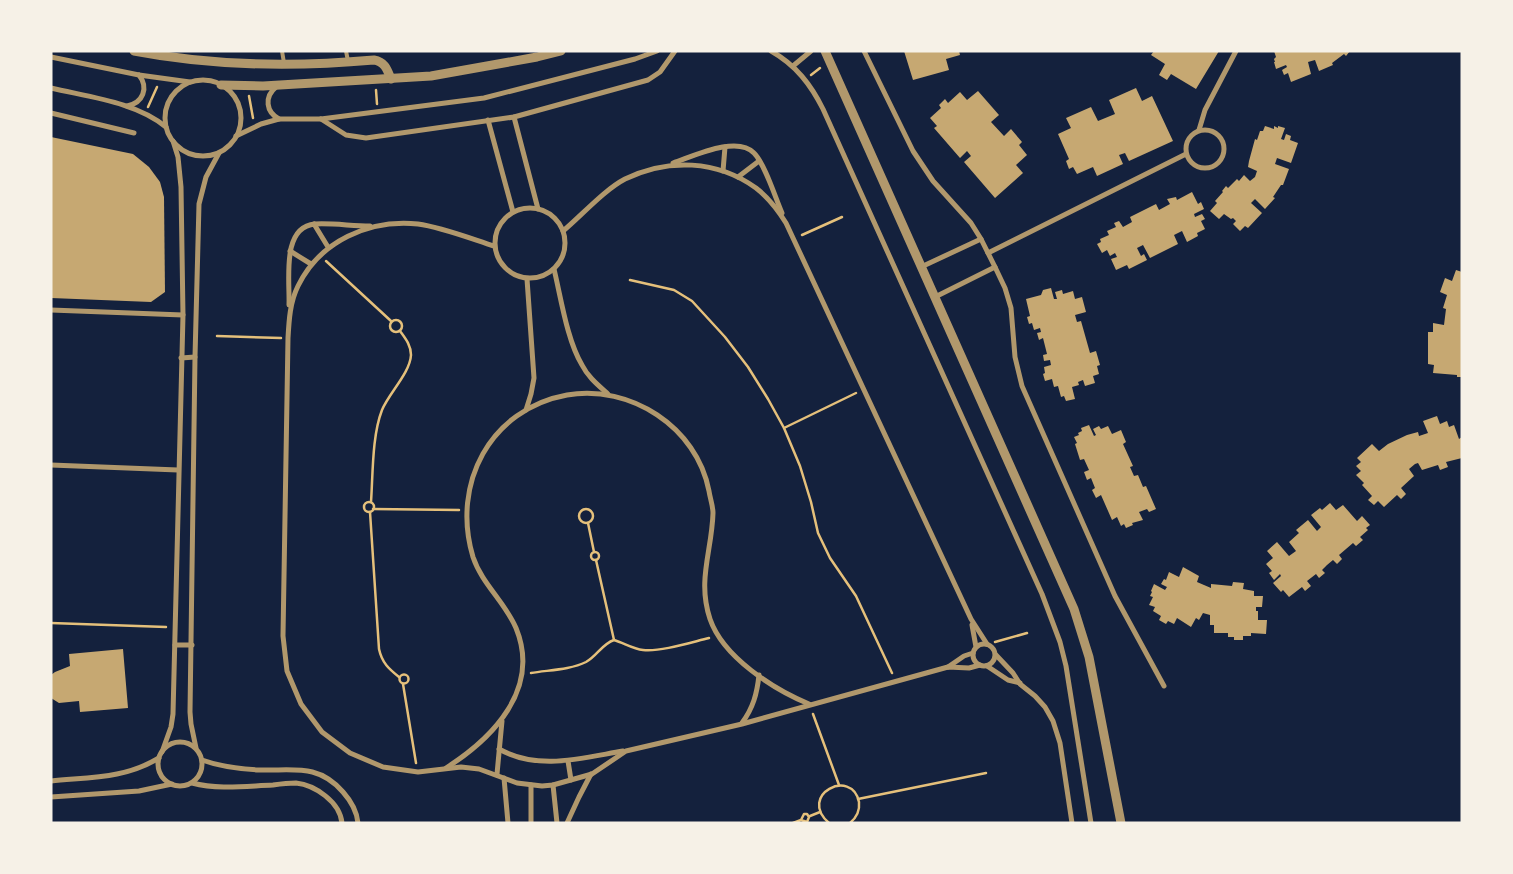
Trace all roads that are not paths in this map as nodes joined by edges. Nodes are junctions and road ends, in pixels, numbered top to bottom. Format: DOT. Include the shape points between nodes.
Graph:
graph roads {
  1 [pos="134,51"];
  2 [pos="282,51"];
  3 [pos="346,51"];
  4 [pos="561,51"];
  5 [pos="657,51"];
  6 [pos="675,51"];
  7 [pos="772,51"];
  8 [pos="810,51"];
  9 [pos="825,51"];
  10 [pos="864,51"];
  11 [pos="1236,51"];
  12 [pos="51,57"];
  13 [pos="348,61"];
  14 [pos="284,63"];
  15 [pos="793,66"];
  16 [pos="138,75"];
  17 [pos="390,79"];
  18 [pos="191,82"];
  19 [pos="221,85"];
  20 [pos="279,85"];
  21 [pos="51,88"];
  22 [pos="126,106"];
  23 [pos="51,113"];
  24 [pos="514,117"];
  25 [pos="279,119"];
  26 [pos="320,119"];
  27 [pos="488,120"];
  28 [pos="166,127"];
  29 [pos="1199,130"];
  30 [pos="134,133"];
  31 [pos="236,136"];
  32 [pos="174,141"];
  33 [pos="725,147"];
  34 [pos="219,152"];
  35 [pos="1186,154"];
  36 [pos="760,161"];
  37 [pos="661,166"];
  38 [pos="723,170"];
  39 [pos="738,177"];
  40 [pos="538,209"];
  41 [pos="512,212"];
  42 [pos="786,223"];
  43 [pos="314,224"];
  44 [pos="376,226"];
  45 [pos="563,231"];
  46 [pos="981,239"];
  47 [pos="494,246"];
  48 [pos="328,247"];
  49 [pos="290,251"];
  50 [pos="988,253"];
  51 [pos="311,264"];
  52 [pos="921,267"];
  53 [pos="995,267"];
  54 [pos="554,269"];
  55 [pos="527,279"];
  56 [pos="935,297"];
  57 [pos="51,310"];
  58 [pos="289,313"];
  59 [pos="183,315"];
  60 [pos="195,356"];
  61 [pos="181,358"];
  62 [pos="608,394"];
  63 [pos="526,410"];
  64 [pos="51,465"];
  65 [pos="178,470"];
  66 [pos="971,619"];
  67 [pos="987,644"];
  68 [pos="192,645"];
  69 [pos="175,646"];
  70 [pos="976,647"];
  71 [pos="973,653"];
  72 [pos="996,655"];
  73 [pos="980,665"];
  74 [pos="987,666"];
  75 [pos="948,667"];
  76 [pos="759,675"];
  77 [pos="1020,684"];
  78 [pos="1164,686"];
  79 [pos="810,705"];
  80 [pos="502,721"];
  81 [pos="742,724"];
  82 [pos="196,748"];
  83 [pos="499,749"];
  84 [pos="626,751"];
  85 [pos="162,752"];
  86 [pos="159,758"];
  87 [pos="202,760"];
  88 [pos="568,761"];
  89 [pos="443,769"];
  90 [pos="497,774"];
  91 [pos="592,774"];
  92 [pos="504,778"];
  93 [pos="571,780"];
  94 [pos="51,781"];
  95 [pos="192,783"];
  96 [pos="172,784"];
  97 [pos="530,785"];
  98 [pos="553,786"];
  99 [pos="51,797"];
  100 [pos="342,823"];
  101 [pos="358,823"];
  102 [pos="508,823"];
  103 [pos="531,823"];
  104 [pos="557,823"];
  105 [pos="567,823"];
  106 [pos="1072,823"];
  107 [pos="1092,823"];
  108 [pos="1122,823"];
  1 -- 14 [label="street" via="215,62"];
  2 -- 14 [label="lane"];
  3 -- 13 [label="lane"];
  4 -- 17 [label="street" via="431,76"];
  5 -- 26 [label="street" via="484,98"];
  6 -- 24 [label="street" via="660,72 648,80"];
  7 -- 15 [label="street"];
  8 -- 15 [label="street"];
  9 -- 52 [label="street"];
  10 -- 46 [label="street" via="922,167 966,216"];
  11 -- 29 [label="street" via="1205,110"];
  12 -- 16 [label="street"];
  13 -- 14 [label="street"];
  13 -- 17 [label="street" via="380,61 387,68"];
  15 -- 107 [label="street" via="823,109 1052,618 1068,674"];
  16 -- 18 [label="street"];
  16 -- 22 [label="street" via="144,85 142,97 133,105"];
  17 -- 20 [label="street"];
  18 -- 19 [label="street" via="206,80"];
  18 -- 28 [label="street" via="178,90 168,103"];
  19 -- 20 [label="street"];
  19 -- 31 [label="street" via="238,103 241,120"];
  20 -- 25 [label="street" via="270,92 267,102 271,113"];
  21 -- 22 [label="street"];
  22 -- 28 [label="street" via="152,116"];
  23 -- 30 [label="street"];
  24 -- 27 [label="street"];
  24 -- 40 [label="street"];
  25 -- 26 [label="street"];
  25 -- 31 [label="street" via="254,126"];
  26 -- 27 [label="street" via="340,132 359,138"];
  27 -- 41 [label="street"];
  28 -- 32 [label="street"];
  29 -- 35 [label="street" via="1187,142"];
  29 -- 35 [label="street" via="1218,134 1224,146 1222,158 1213,167 1200,168"];
  31 -- 34 [label="street"];
  32 -- 34 [label="street" via="194,155"];
  32 -- 59 [label="street" via="182,187"];
  33 -- 36 [label="street" via="745,147"];
  33 -- 37 [label="street"];
  33 -- 38 [label="street"];
  34 -- 60 [label="street" via="206,177 199,204"];
  35 -- 50 [label="street"];
  36 -- 39 [label="street"];
  36 -- 42 [label="street"];
  37 -- 38 [label="street" via="689,164"];
  37 -- 45 [label="street" via="624,180"];
  38 -- 39 [label="street"];
  39 -- 42 [label="street" via="774,205"];
  40 -- 41 [label="street"];
  40 -- 45 [label="street" via="553,217"];
  41 -- 47 [label="street" via="502,221"];
  42 -- 66 [label="street"];
  43 -- 44 [label="street"];
  43 -- 48 [label="street"];
  43 -- 49 [label="street" via="297,233"];
  44 -- 47 [label="street" via="420,224"];
  44 -- 48 [label="street" via="351,234"];
  45 -- 54 [label="street" via="564,252"];
  46 -- 50 [label="street"];
  46 -- 52 [label="street"];
  47 -- 55 [label="street" via="505,268"];
  48 -- 51 [label="street"];
  49 -- 51 [label="street"];
  49 -- 58 [label="street"];
  50 -- 53 [label="street"];
  51 -- 58 [label="street" via="297,287"];
  52 -- 56 [label="street"];
  53 -- 56 [label="street"];
  53 -- 78 [label="street" via="1010,303 1014,357 1022,386 1115,596"];
  54 -- 55 [label="street" via="546,275"];
  54 -- 62 [label="street" via="574,350 588,374"];
  55 -- 63 [label="street" via="534,378"];
  56 -- 108 [label="street" via="1074,609 1089,657"];
  57 -- 59 [label="street"];
  58 -- 89 [label="street" via="283,636 288,671 301,704 322,732 350,753 383,767 418,772"];
  59 -- 61 [label="street"];
  60 -- 61 [label="street"];
  60 -- 68 [label="street"];
  61 -- 65 [label="street"];
  62 -- 63 [label="street" via="580,393 552,398"];
  62 -- 76 [label="street" via="640,404 669,422 692,448 707,478 713,511 704,570 704,595 710,620 718,636 739,660"];
  63 -- 80 [label="street" via="502,428 483,452 471,480 466,510 474,560 485,582 505,608 516,629 522,651 522,674"];
  64 -- 65 [label="street"];
  65 -- 69 [label="street"];
  66 -- 67 [label="street"];
  66 -- 70 [label="street"];
  67 -- 70 [label="street"];
  67 -- 72 [label="street" via="994,648"];
  68 -- 69 [label="street"];
  68 -- 82 [label="street" via="190,712"];
  69 -- 85 [label="street" via="173,714"];
  70 -- 71 [label="street"];
  71 -- 73 [label="street" via="974,660"];
  71 -- 75 [label="street"];
  72 -- 74 [label="street"];
  72 -- 77 [label="street"];
  73 -- 74 [label="street"];
  73 -- 75 [label="street"];
  74 -- 77 [label="street"];
  75 -- 79 [label="street"];
  76 -- 79 [label="street"];
  76 -- 81 [label="street" via="757,693"];
  77 -- 106 [label="street" via="1045,707 1053,721 1060,743"];
  79 -- 81 [label="street"];
  80 -- 83 [label="street"];
  80 -- 89 [label="street" via="465,756"];
  81 -- 84 [label="street"];
  82 -- 85 [label="street" via="187,742 175,742"];
  82 -- 87 [label="street"];
  83 -- 88 [label="street" via="526,760"];
  83 -- 90 [label="street"];
  84 -- 88 [label="street"];
  84 -- 91 [label="street"];
  85 -- 86 [label="street"];
  86 -- 94 [label="street" via="118,775"];
  86 -- 96 [label="street" via="159,771"];
  87 -- 95 [label="street" via="199,777"];
  87 -- 101 [label="street" via="227,768 298,769 318,773 335,783 349,798"];
  88 -- 93 [label="street"];
  89 -- 90 [label="street" via="461,767"];
  90 -- 92 [label="street"];
  91 -- 93 [label="street"];
  91 -- 105 [label="street"];
  92 -- 97 [label="street"];
  92 -- 102 [label="street"];
  93 -- 98 [label="street"];
  95 -- 96 [label="street"];
  95 -- 100 [label="street" via="216,788 296,783 316,789 332,801"];
  96 -- 99 [label="street" via="139,791"];
  97 -- 98 [label="street"];
  97 -- 103 [label="street"];
  98 -- 104 [label="street"];
}
